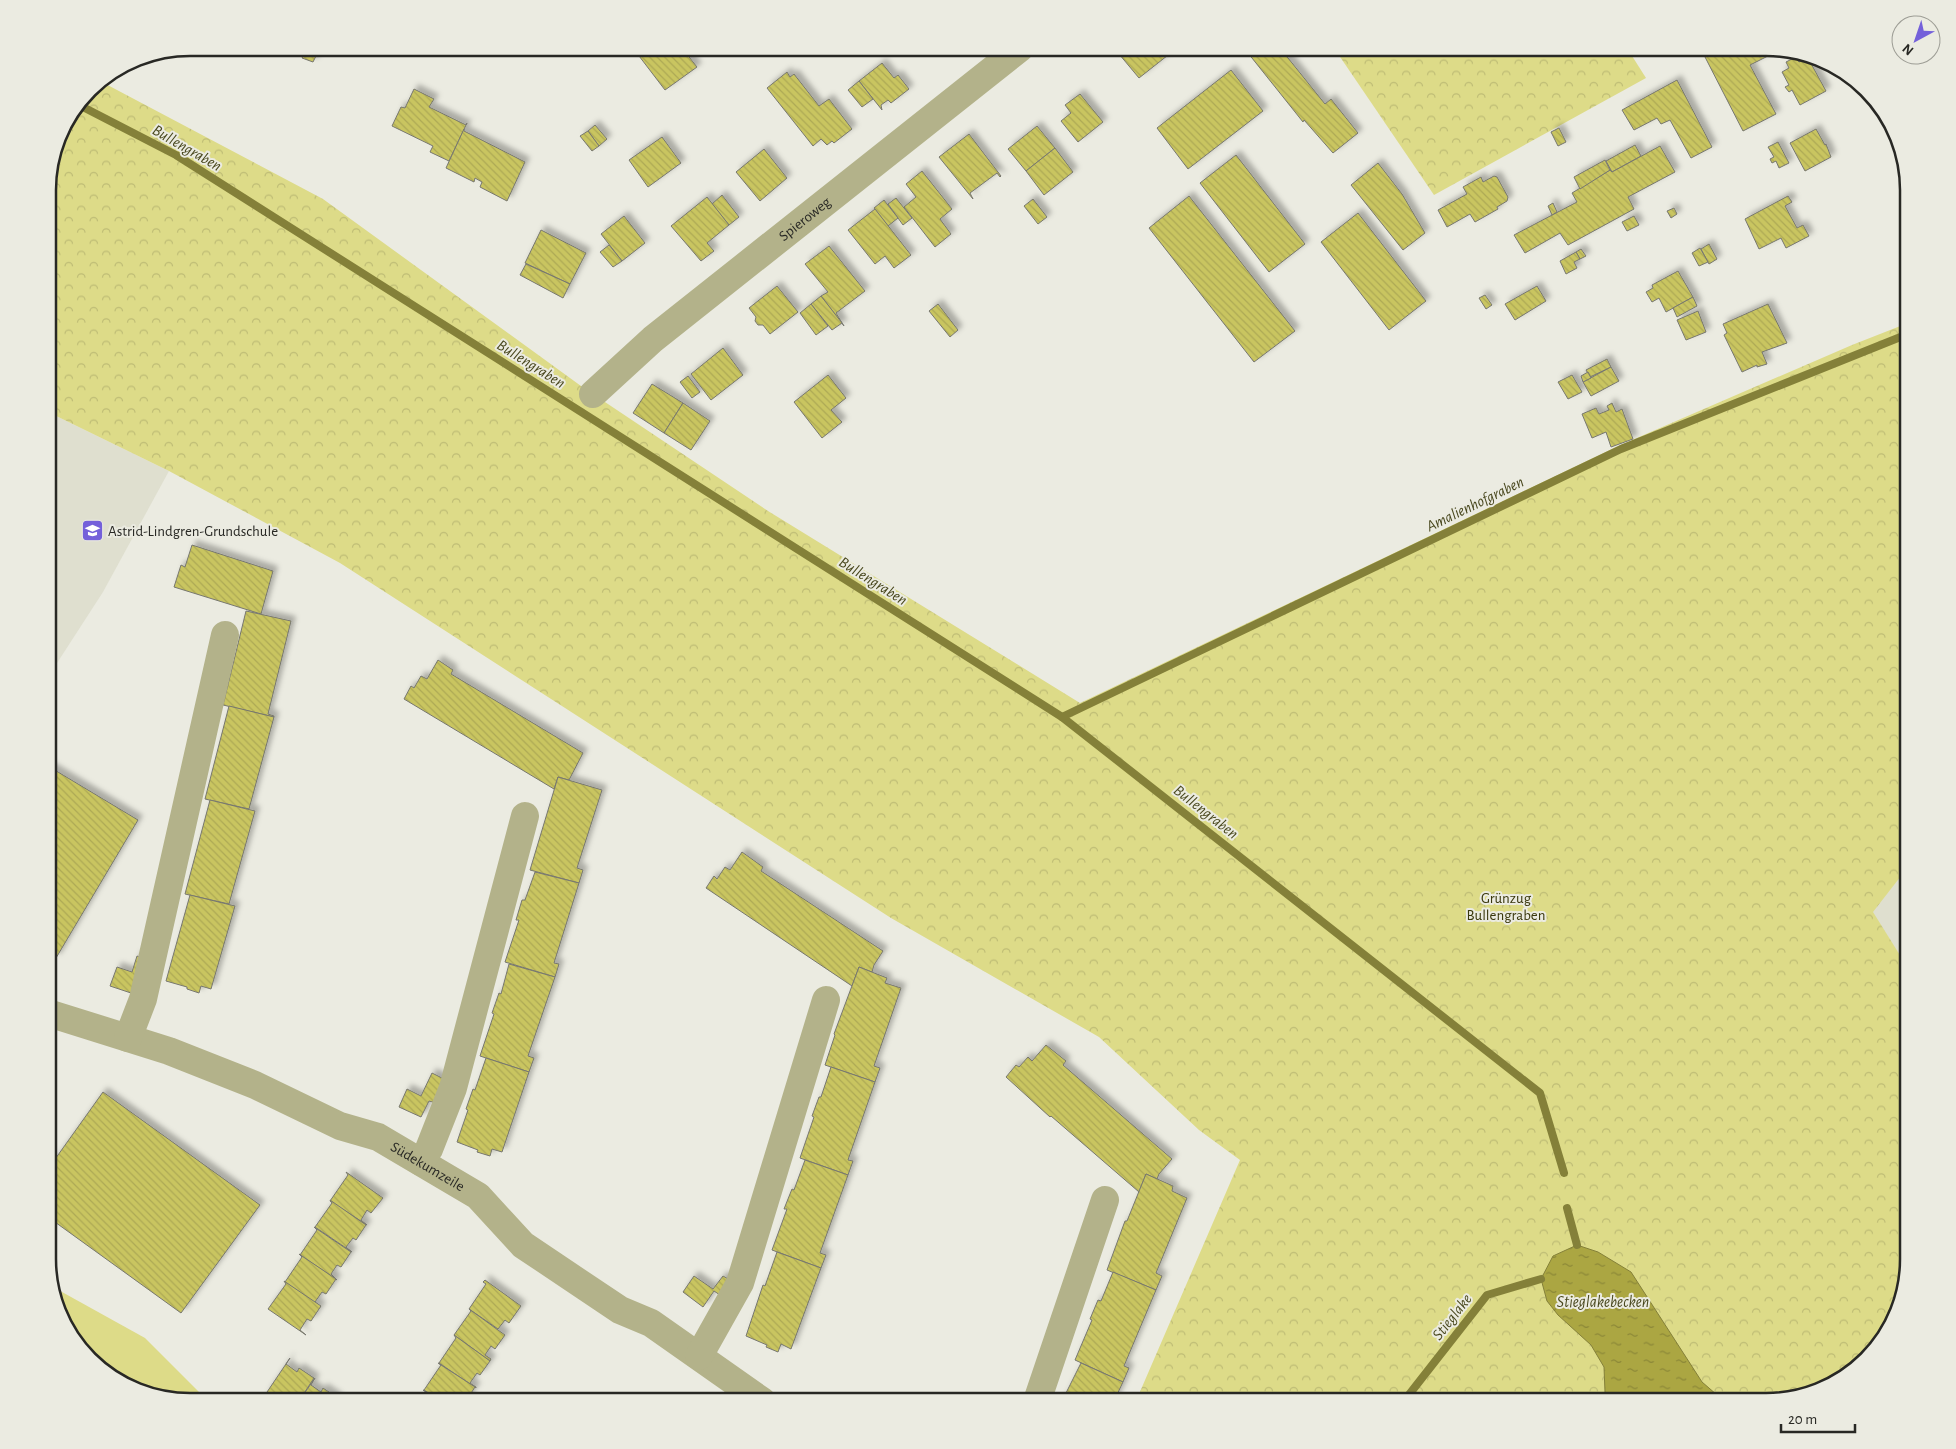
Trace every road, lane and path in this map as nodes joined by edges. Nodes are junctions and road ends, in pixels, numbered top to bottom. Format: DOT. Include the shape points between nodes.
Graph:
graph roads {
  1 [pos="1010,56"];
  2 [pos="593,394"];
  3 [pos="225,635"];
  4 [pos="525,816"];
  5 [pos="826,1000"];
  6 [pos="57,1018"];
  7 [pos="128,1038"];
  8 [pos="421,1162"];
  9 [pos="1105,1200"];
  10 [pos="699,1356"];
  11 [pos="750,1393"];
  12 [pos="1040,1393"];
  1 -- 2 [label="street, Spieroweg" via="653,339"];
  3 -- 7 [label="street" via="143,999"];
  4 -- 8 [label="street" via="453,1088"];
  5 -- 10 [label="street" via="740,1283"];
  6 -- 7 [label="street, Südekumzeile"];
  7 -- 8 [label="street, Südekumzeile" via="213,1068 340,1126 378,1137"];
  8 -- 10 [label="street, Südekumzeile" via="478,1196 523,1245 620,1310 651,1323"];
  9 -- 12 [label="street"];
  10 -- 11 [label="street, Südekumzeile"];
}
